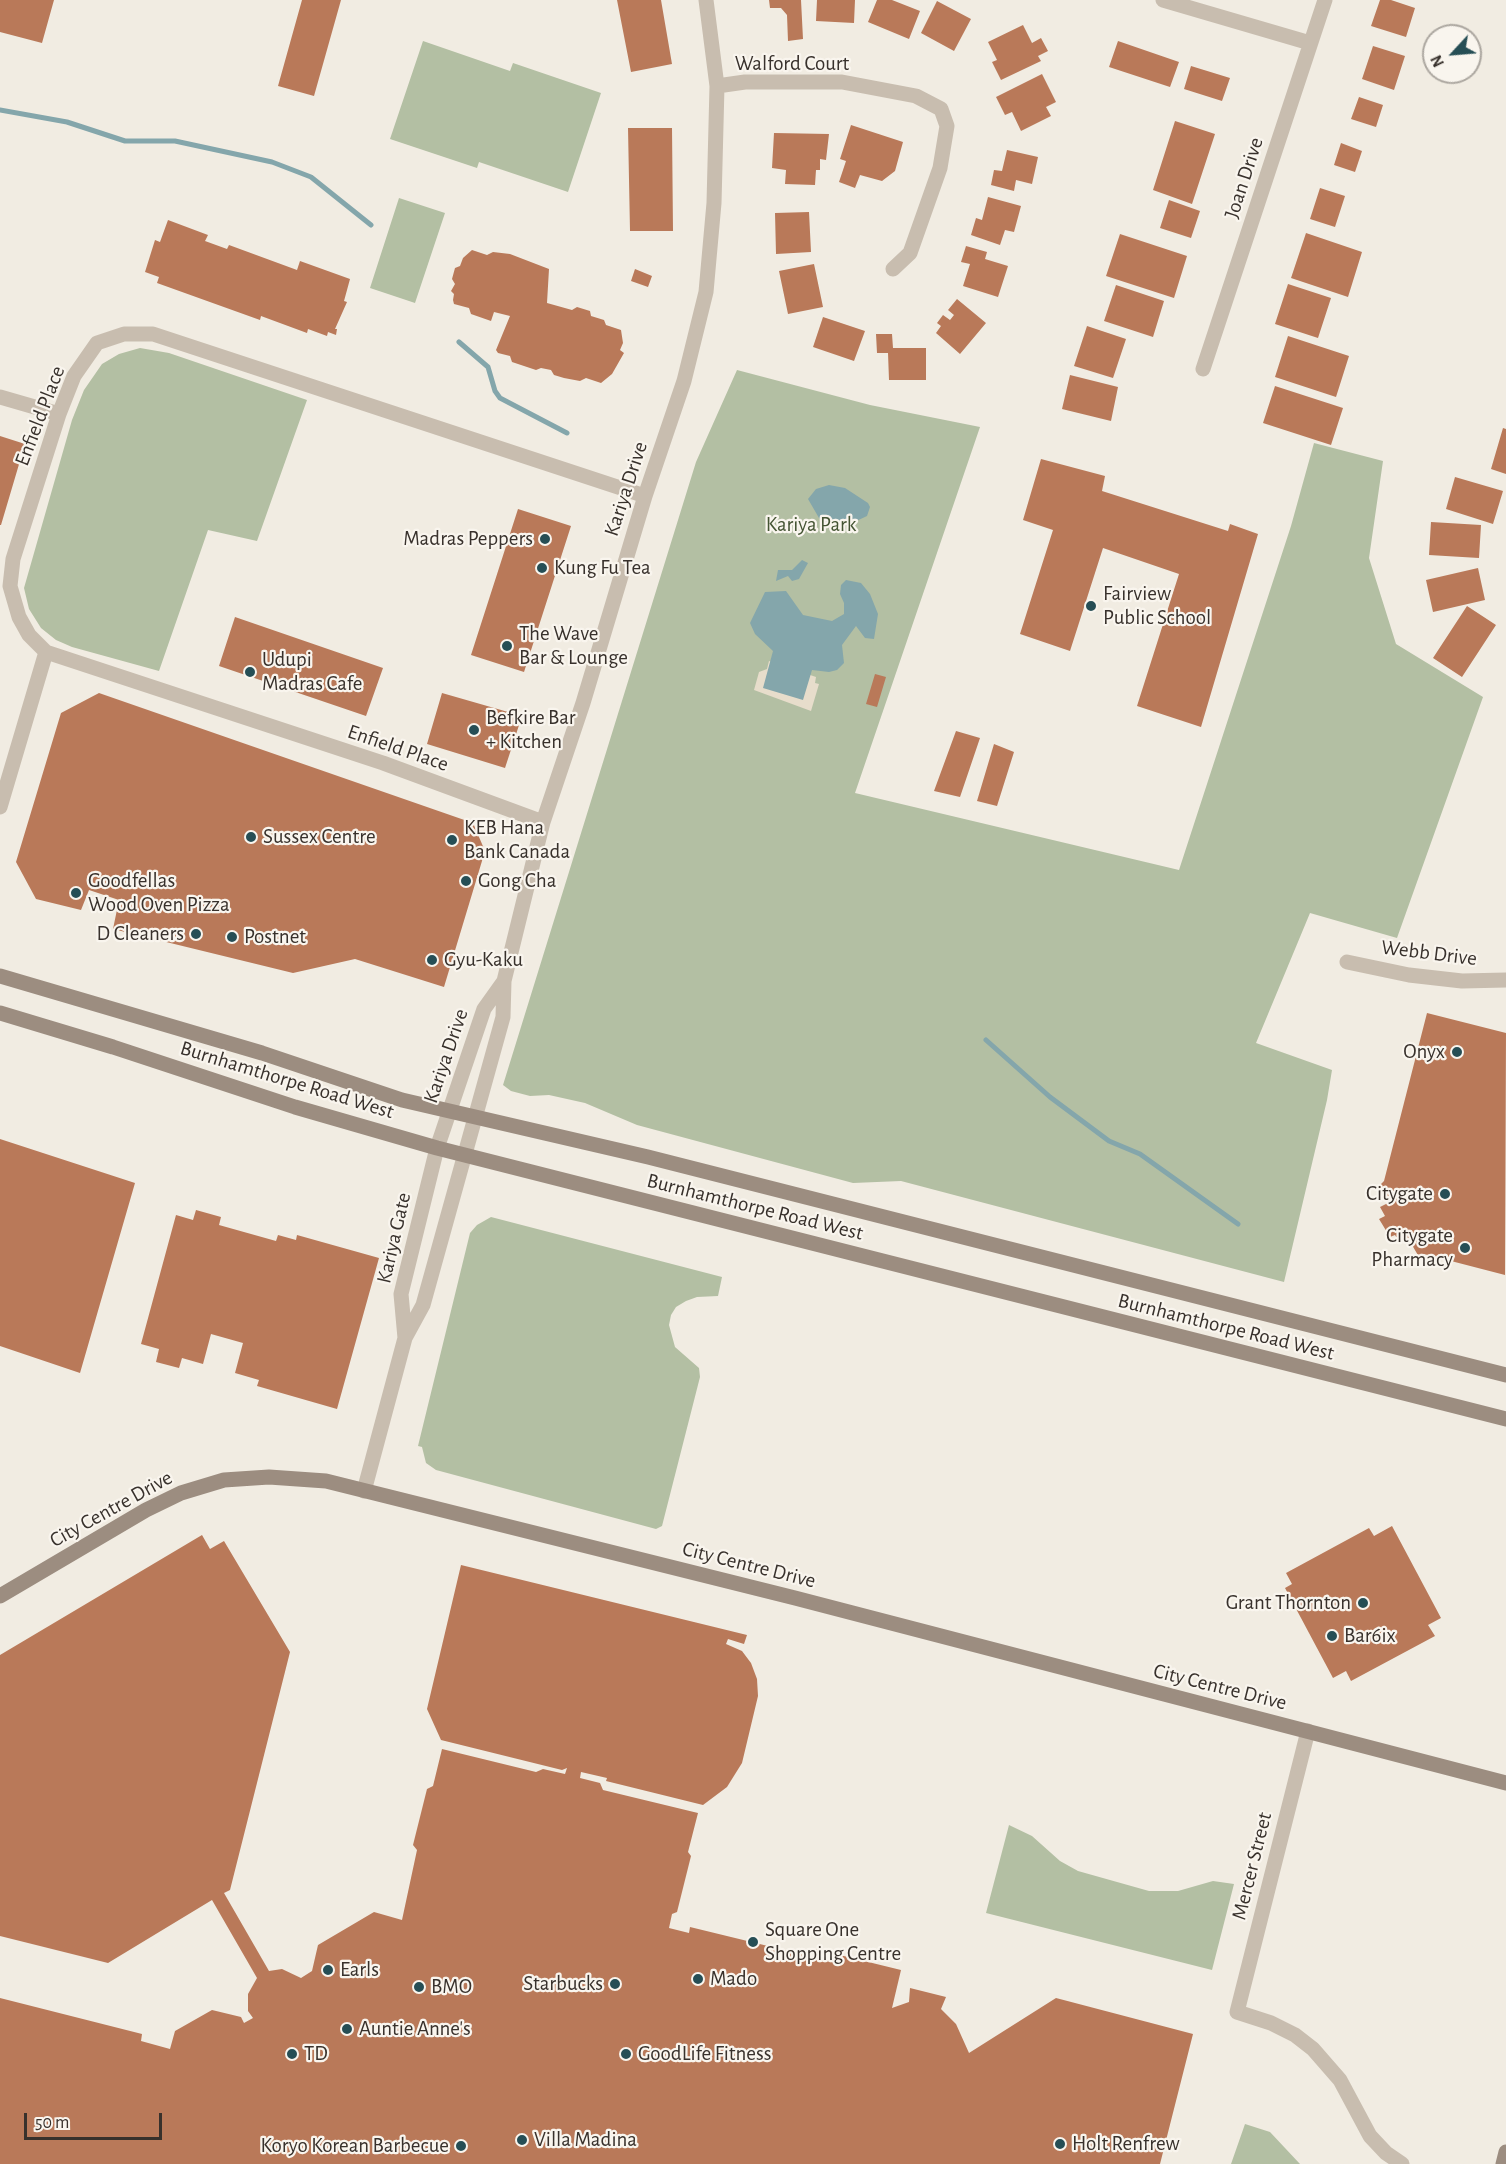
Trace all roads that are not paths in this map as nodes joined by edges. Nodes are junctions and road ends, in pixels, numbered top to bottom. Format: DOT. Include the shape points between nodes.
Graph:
graph roads {
  1 [pos="706,0"];
  2 [pos="1163,0"];
  3 [pos="1325,0"];
  4 [pos="1310,43"];
  5 [pos="717,86"];
  6 [pos="893,269"];
  7 [pos="1203,369"];
  8 [pos="0,397"];
  9 [pos="58,414"];
  10 [pos="645,495"];
  11 [pos="46,652"];
  12 [pos="0,807"];
  13 [pos="543,822"];
  14 [pos="1347,962"];
  15 [pos="0,976"];
  16 [pos="1506,980"];
  17 [pos="504,981"];
  18 [pos="0,1013"];
  19 [pos="449,1110"];
  20 [pos="475,1116"];
  21 [pos="437,1149"];
  22 [pos="465,1155"];
  23 [pos="405,1338"];
  24 [pos="1506,1375"];
  25 [pos="1506,1419"];
  26 [pos="364,1491"];
  27 [pos="0,1596"];
  28 [pos="1308,1731"];
  29 [pos="1506,1783"];
  30 [pos="1506,2152"];
  31 [pos="1402,2164"];
  32 [pos="1503,2164"];
  1 -- 5 [label="street, Kariya Drive"];
  2 -- 4 [label="street"];
  3 -- 4 [label="street, Joan Drive"];
  4 -- 7 [label="street, Joan Drive"];
  5 -- 6 [label="street, Walford Court" via="745,82 842,82 916,96 941,109 947,126 940,168 910,253"];
  5 -- 10 [label="street, Kariya Drive" via="714,203 706,292 684,381"];
  8 -- 9 [label="street"];
  9 -- 10 [label="street, Enfield Place" via="74,376 98,343 124,334 153,334"];
  9 -- 11 [label="street, Enfield Place" via="13,559 10,586 18,617"];
  10 -- 13 [label="street, Kariya Drive"];
  11 -- 12 [label="street"];
  11 -- 13 [label="street, Enfield Place" via="383,763"];
  13 -- 17 [label="street, Kariya Drive"];
  14 -- 16 [label="street, Webb Drive" via="1462,981"];
  15 -- 19 [label="main road, Burnhamthorpe Road West" via="262,1053 402,1100"];
  17 -- 19 [label="street, Kariya Drive" via="484,1009"];
  17 -- 20 [label="street, Kariya Drive" via="503,1017"];
  18 -- 21 [label="main road, Burnhamthorpe Road West"];
  19 -- 20 [label="main road, Burnhamthorpe Road West"];
  19 -- 21 [label="street, Kariya Drive"];
  20 -- 22 [label="street, Kariya Drive"];
  20 -- 24 [label="main road, Burnhamthorpe Road West" via="648,1156"];
  21 -- 22 [label="main road, Burnhamthorpe Road West"];
  21 -- 23 [label="street, Kariya Gate" via="401,1294"];
  22 -- 23 [label="street, Kariya Gate" via="423,1305"];
  22 -- 25 [label="main road, Burnhamthorpe Road West"];
  23 -- 26 [label="street, Kariya Gate"];
  26 -- 27 [label="main road, City Centre Drive" via="326,1481 269,1477 201,1486 146,1510"];
  26 -- 28 [label="main road, City Centre Drive"];
  28 -- 29 [label="main road, City Centre Drive"];
  28 -- 31 [label="street, Mercer Street" via="1237,2012 1296,2035 1313,2049 1340,2080 1370,2136"];
  30 -- 32 [label="main road"];
}
